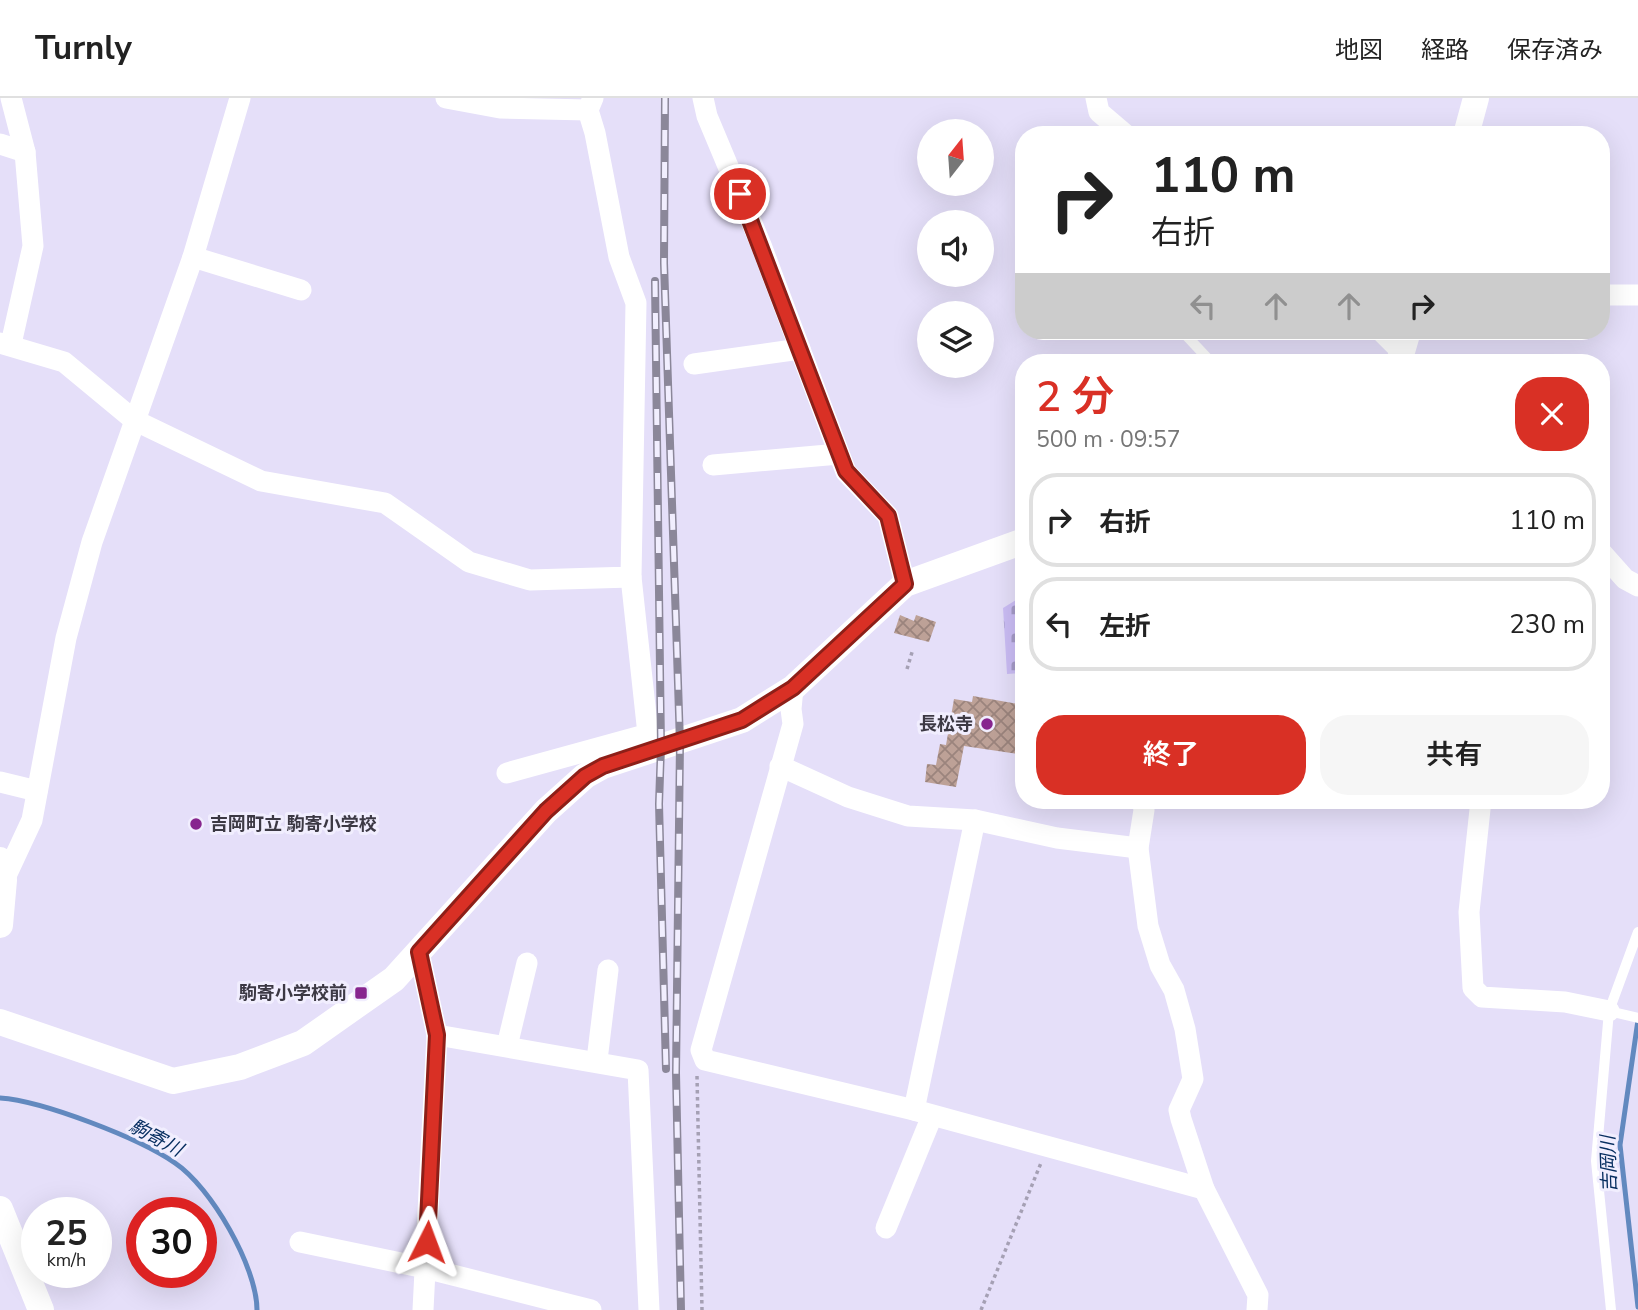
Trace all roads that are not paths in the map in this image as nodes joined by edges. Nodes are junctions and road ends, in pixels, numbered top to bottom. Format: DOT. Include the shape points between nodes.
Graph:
graph roads {
  1 [pos="11,98"];
  2 [pos="240,98"];
  3 [pos="446,98"];
  4 [pos="703,98"];
  5 [pos="1096,98"];
  6 [pos="1476,98"];
  7 [pos="590,104"];
  8 [pos="1116,126"];
  9 [pos="1468,126"];
  10 [pos="0,144"];
  11 [pos="24,152"];
  12 [pos="192,257"];
  13 [pos="301,290"];
  14 [pos="1610,295"];
  15 [pos="1638,295"];
  16 [pos="1190,340"];
  17 [pos="5,343"];
  18 [pos="800,349"];
  19 [pos="1203,354"];
  20 [pos="694,364"];
  21 [pos="134,421"];
  22 [pos="839,454"];
  23 [pos="713,465"];
  24 [pos="1015,544"];
  25 [pos="1610,562"];
  26 [pos="631,577"];
  27 [pos="905,584"];
  28 [pos="1638,586"];
  29 [pos="793,688"];
  30 [pos="583,764"];
  31 [pos="780,766"];
  32 [pos="506,773"];
  33 [pos="0,782"];
  34 [pos="37,791"];
  35 [pos="1144,809"];
  36 [pos="1480,809"];
  37 [pos="975,820"];
  38 [pos="1138,848"];
  39 [pos="2,870"];
  40 [pos="0,925"];
  41 [pos="1638,932"];
  42 [pos="419,952"];
  43 [pos="527,963"];
  44 [pos="608,970"];
  45 [pos="1614,1013"];
  46 [pos="1638,1018"];
  47 [pos="0,1022"];
  48 [pos="437,1035"];
  49 [pos="507,1046"];
  50 [pos="597,1060"];
  51 [pos="923,1113"];
  52 [pos="1204,1189"];
  53 [pos="0,1209"];
  54 [pos="886,1228"];
  55 [pos="300,1242"];
  56 [pos="425,1268"];
  57 [pos="41,1310"];
  58 [pos="423,1310"];
  59 [pos="591,1310"];
  60 [pos="649,1310"];
  61 [pos="1257,1310"];
  62 [pos="1611,1310"];
  1 -- 11 [label="street"];
  2 -- 12 [label="street"];
  3 -- 7 [label="street" via="500,108"];
  4 -- 18 [label="street"];
  5 -- 8 [label="street" via="1099,111"];
  6 -- 9 [label="street"];
  7 -- 26 [label="street" via="619,257 636,303"];
  10 -- 11 [label="street"];
  11 -- 17 [label="street" via="33,246"];
  12 -- 13 [label="street"];
  12 -- 21 [label="street"];
  14 -- 15 [label="street"];
  16 -- 19 [label="lane"];
  17 -- 21 [label="street" via="65,362"];
  18 -- 20 [label="street"];
  18 -- 22 [label="street"];
  21 -- 26 [label="street" via="261,481 385,503 469,562 530,580"];
  21 -- 34 [label="street" via="92,542 66,638"];
  22 -- 23 [label="street"];
  22 -- 27 [label="street" via="846,471 888,516"];
  24 -- 27 [label="street"];
  25 -- 28 [label="street"];
  26 -- 30 [label="street" via="648,734"];
  27 -- 29 [label="street"];
  29 -- 30 [label="street" via="742,720 603,766"];
  29 -- 31 [label="street" via="793,724"];
  30 -- 32 [label="street"];
  30 -- 42 [label="street"];
  31 -- 37 [label="street" via="848,797 908,816"];
  31 -- 51 [label="street" via="702,1053 705,1060"];
  33 -- 34 [label="street"];
  34 -- 39 [label="street" via="32,820"];
  35 -- 38 [label="street"];
  36 -- 45 [label="street" via="1469,912 1473,988 1482,997 1565,1002"];
  37 -- 38 [label="street" via="1057,838"];
  37 -- 51 [label="street"];
  38 -- 52 [label="street" via="1148,926 1185,1029 1193,1079 1179,1110"];
  39 -- 40 [label="street"];
  41 -- 45 [label="lane"];
  42 -- 47 [label="street" via="394,979 303,1043 240,1067 173,1081"];
  42 -- 48 [label="street"];
  43 -- 49 [label="street"];
  44 -- 50 [label="street"];
  45 -- 46 [label="lane"];
  45 -- 62 [label="lane" via="1596,1161"];
  48 -- 49 [label="street"];
  48 -- 56 [label="street"];
  49 -- 50 [label="street"];
  50 -- 60 [label="street" via="638,1070"];
  51 -- 52 [label="street"];
  51 -- 54 [label="street"];
  52 -- 61 [label="street" via="1258,1296"];
  53 -- 57 [label="street"];
  55 -- 56 [label="street"];
  56 -- 58 [label="street"];
  56 -- 59 [label="street"];
}
